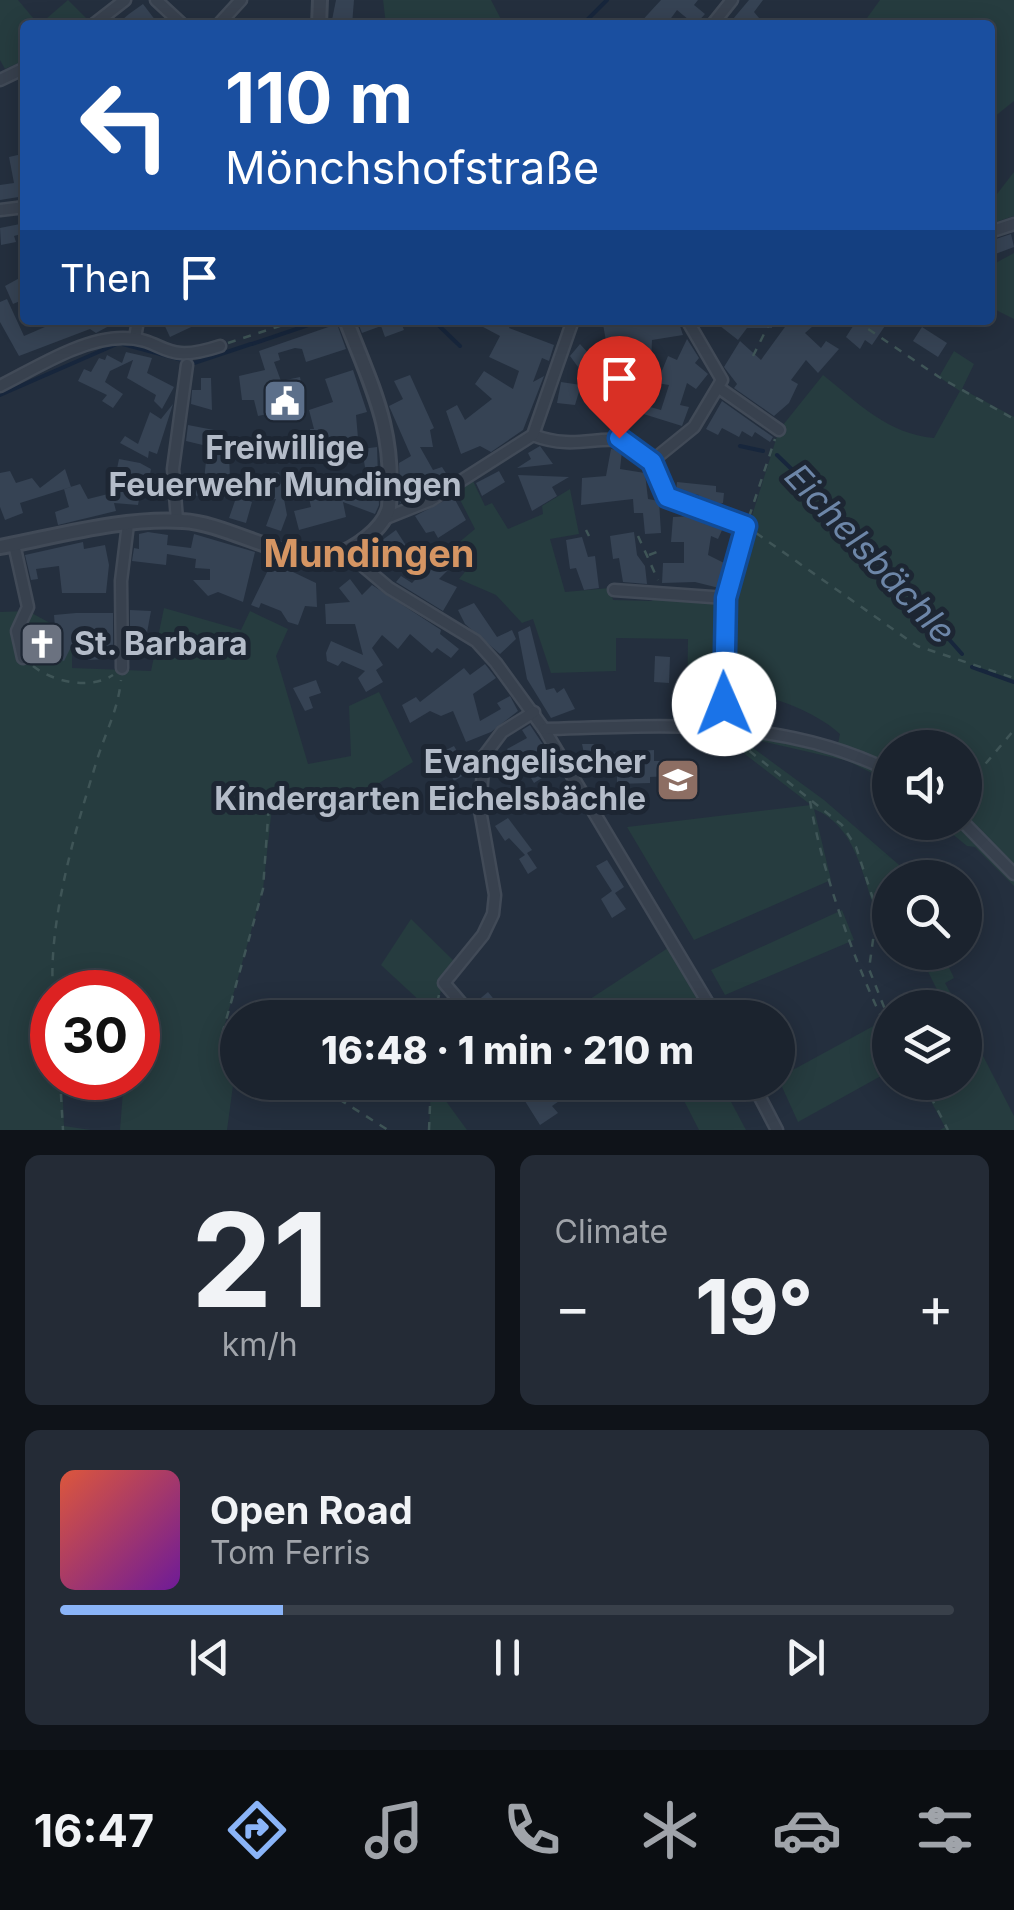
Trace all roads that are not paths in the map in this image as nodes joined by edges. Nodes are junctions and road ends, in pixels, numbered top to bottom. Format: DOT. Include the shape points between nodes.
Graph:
graph roads {
  1 [pos="125,0"];
  2 [pos="156,0"];
  3 [pos="241,0"];
  4 [pos="732,0"];
  5 [pos="99,20"];
  6 [pos="178,20"];
  7 [pos="223,20"];
  8 [pos="716,20"];
  9 [pos="137,325"];
  10 [pos="348,325"];
  11 [pos="571,325"];
  12 [pos="690,325"];
  13 [pos="135,338"];
  14 [pos="220,346"];
  15 [pos="187,366"];
  16 [pos="0,386"];
  17 [pos="719,388"];
  18 [pos="779,430"];
  19 [pos="534,435"];
  20 [pos="652,462"];
  21 [pos="386,518"];
  22 [pos="177,520"];
  23 [pos="128,524"];
  24 [pos="7,546"];
  25 [pos="344,550"];
  26 [pos="614,590"];
  27 [pos="726,598"];
  28 [pos="23,658"];
  29 [pos="122,668"];
  30 [pos="534,712"];
  31 [pos="724,725"];
  32 [pos="544,729"];
  33 [pos="872,763"];
  34 [pos="981,840"];
  35 [pos="1014,874"];
  36 [pos="459,1000"];
  37 [pos="706,1000"];
  38 [pos="761,1100"];
  39 [pos="777,1130"];
  1 -- 5 [label="street"];
  2 -- 6 [label="street"];
  3 -- 7 [label="street"];
  4 -- 8 [label="street"];
  9 -- 13 [label="street"];
  10 -- 21 [label="street" via="389,435"];
  11 -- 19 [label="street"];
  12 -- 17 [label="street" via="717,369"];
  13 -- 14 [label="street" via="188,357"];
  13 -- 16 [label="street" via="99,342"];
  15 -- 22 [label="street" via="173,468"];
  17 -- 18 [label="street"];
  17 -- 20 [label="street" via="694,426"];
  19 -- 20 [label="street" via="548,441 619,438"];
  19 -- 21 [label="street" via="431,500"];
  20 -- 27 [label="street" via="667,497 746,526"];
  21 -- 25 [label="street"];
  22 -- 23 [label="street"];
  22 -- 25 [label="street" via="320,556"];
  23 -- 24 [label="street"];
  23 -- 29 [label="street"];
  24 -- 28 [label="street" via="28,607 17,631"];
  25 -- 30 [label="street" via="389,588 476,640"];
  26 -- 27 [label="street"];
  27 -- 31 [label="street"];
  30 -- 32 [label="street"];
  30 -- 36 [label="street" via="492,741 484,756 480,810 493,914 444,983"];
  31 -- 32 [label="street"];
  31 -- 33 [label="street" via="830,745"];
  32 -- 37 [label="street"];
  34 -- 35 [label="street"];
  38 -- 39 [label="street"];
}
